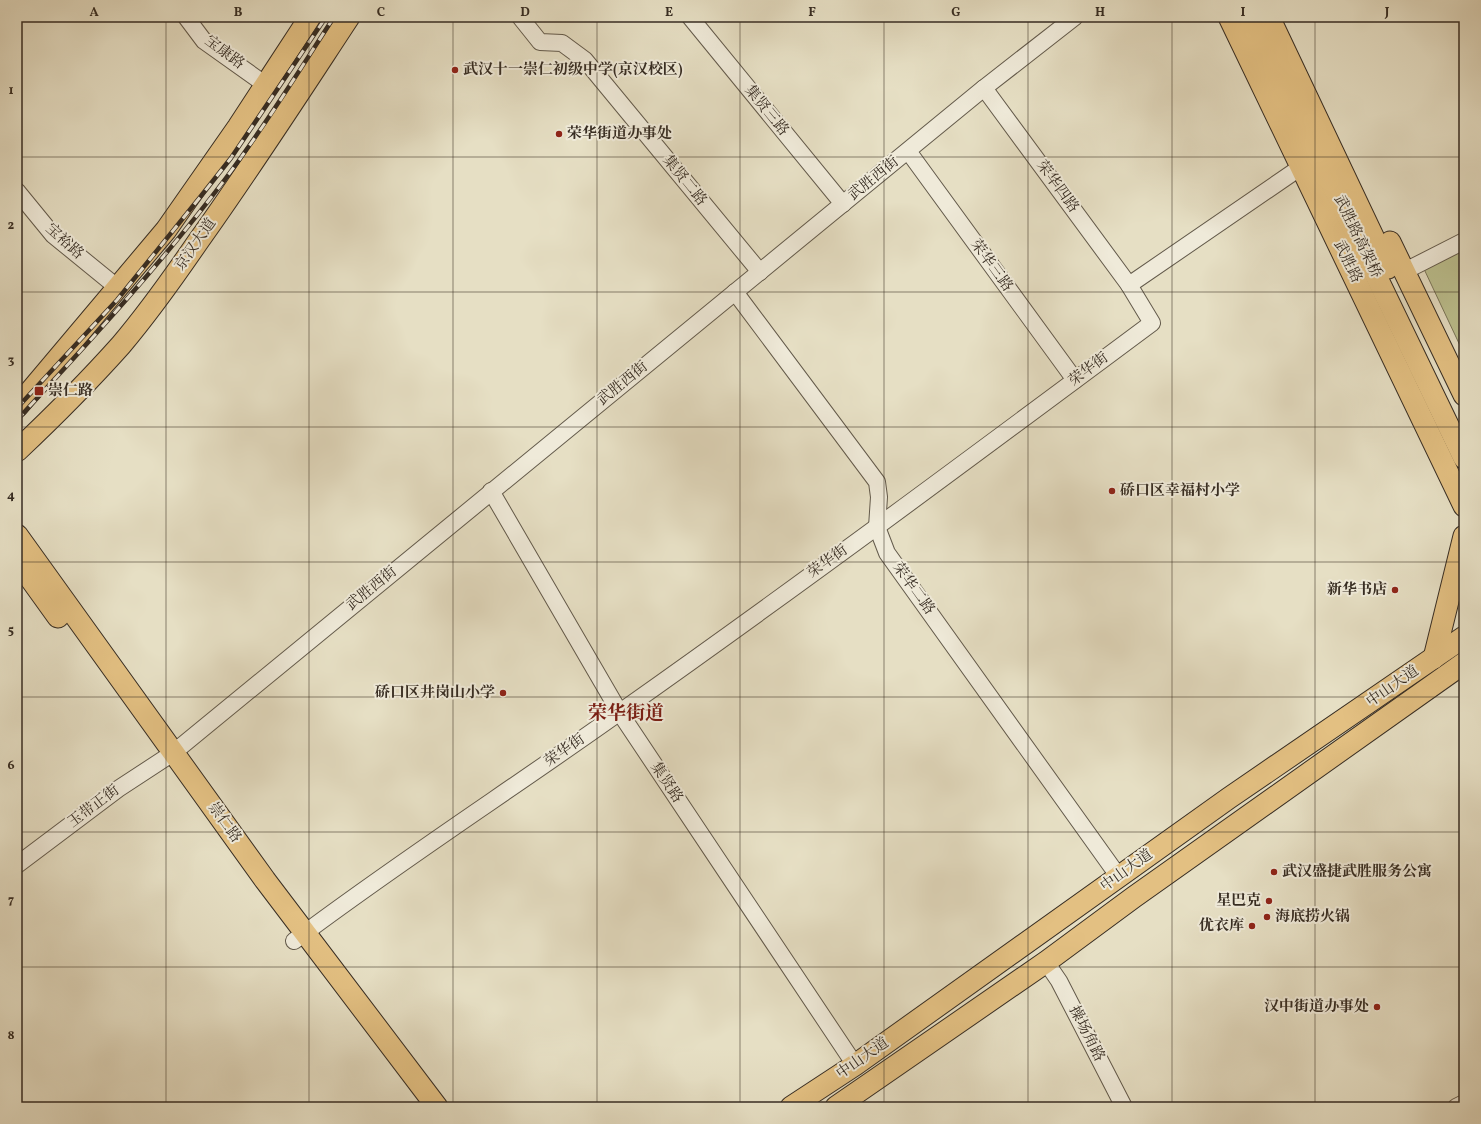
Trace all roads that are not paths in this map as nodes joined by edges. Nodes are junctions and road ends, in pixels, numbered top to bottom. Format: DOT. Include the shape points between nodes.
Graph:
graph roads {
  1 [pos="186,17"];
  2 [pos="310,17"];
  3 [pos="349,17"];
  4 [pos="520,17"];
  5 [pos="690,17"];
  6 [pos="1074,17"];
  7 [pos="1229,17"];
  8 [pos="1251,17"];
  9 [pos="1269,17"];
  10 [pos="1282,17"];
  11 [pos="266,85"];
  12 [pos="984,88"];
  13 [pos="908,151"];
  14 [pos="1301,167"];
  15 [pos="17,191"];
  16 [pos="843,204"];
  17 [pos="1464,241"];
  18 [pos="1405,271"];
  19 [pos="760,272"];
  20 [pos="1129,285"];
  21 [pos="118,288"];
  22 [pos="735,292"];
  23 [pos="1075,380"];
  24 [pos="1464,394"];
  25 [pos="17,407"];
  26 [pos="1464,425"];
  27 [pos="17,451"];
  28 [pos="1464,458"];
  29 [pos="492,492"];
  30 [pos="1464,506"];
  31 [pos="877,527"];
  32 [pos="17,535"];
  33 [pos="1464,536"];
  34 [pos="17,560"];
  35 [pos="1464,637"];
  36 [pos="1434,658"];
  37 [pos="1459,670"];
  38 [pos="620,713"];
  39 [pos="168,757"];
  40 [pos="17,865"];
  41 [pos="1119,877"];
  42 [pos="299,937"];
  43 [pos="1046,962"];
  44 [pos="855,1065"];
  45 [pos="1464,1103"];
  46 [pos="419,1107"];
  47 [pos="436,1107"];
  48 [pos="791,1107"];
  49 [pos="836,1107"];
  50 [pos="1124,1107"];
  51 [pos="1456,1107"];
  1 -- 11 [label="street, 宝康路" via="204,40"];
  2 -- 11 [label="main road"];
  3 -- 27 [label="main road, 京汉大道" via="234,191 160,295 122,344"];
  4 -- 19 [label="street, 集贤二路" via="540,42 562,43 585,60"];
  5 -- 16 [label="street, 集贤三路"];
  6 -- 12 [label="street, 武胜西街"];
  7 -- 14 [label="main road, 武胜路"];
  8 -- 28 [label="main road, 武胜路高架桥"];
  9 -- 26 [label="main road, 武胜路高架桥"];
  10 -- 18 [label="main road"];
  11 -- 21 [label="main road" via="166,230"];
  12 -- 13 [label="street, 武胜西街"];
  12 -- 20 [label="street, 荣华四路"];
  13 -- 16 [label="street, 武胜西街"];
  13 -- 23 [label="street, 荣华三路"];
  14 -- 20 [label="street"];
  14 -- 30 [label="main road, 武胜路"];
  15 -- 21 [label="street, 宝裕路" via="53,235"];
  16 -- 19 [label="street, 武胜西街"];
  17 -- 18 [label="street"];
  18 -- 24 [label="main road"];
  19 -- 22 [label="street, 武胜西街"];
  20 -- 23 [label="street, 荣华街" via="1152,323"];
  21 -- 25 [label="main road"];
  22 -- 29 [label="street, 武胜西街"];
  22 -- 31 [label="street, 荣华二路" via="877,482 880,497"];
  23 -- 31 [label="street, 荣华街"];
  29 -- 38 [label="street, 集贤路"];
  29 -- 39 [label="street, 武胜西街"];
  31 -- 38 [label="street, 荣华街"];
  31 -- 41 [label="street, 荣华二路" via="887,553"];
  32 -- 39 [label="main road, 崇仁路"];
  33 -- 36 [label="main road"];
  34 -- 39 [label="main road, 崇仁路"];
  35 -- 36 [label="main road, 中山大道"];
  36 -- 41 [label="main road, 中山大道" via="1229,798"];
  37 -- 43 [label="main road, 中山大道" via="1134,896"];
  38 -- 42 [label="street, 荣华街" via="367,887"];
  38 -- 44 [label="street, 集贤路"];
  39 -- 40 [label="street, 玉带正街" via="118,789"];
  39 -- 42 [label="main road, 崇仁路" via="265,880"];
  41 -- 44 [label="main road, 中山大道"];
  42 -- 46 [label="main road, 崇仁路"];
  42 -- 47 [label="main road, 崇仁路"];
  43 -- 49 [label="main road, 中山大道"];
  43 -- 50 [label="street, 操场角路"];
  44 -- 48 [label="main road, 中山大道"];
  45 -- 51 [label="street"];
}
